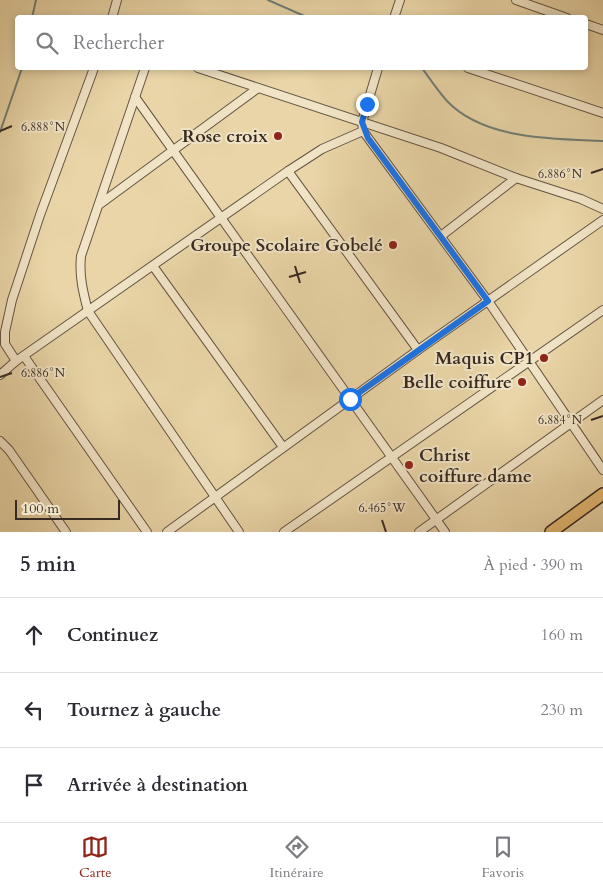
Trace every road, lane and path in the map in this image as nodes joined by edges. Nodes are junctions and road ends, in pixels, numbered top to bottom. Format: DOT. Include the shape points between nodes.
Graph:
graph roads {
  1 [pos="117,0"];
  2 [pos="400,0"];
  3 [pos="516,0"];
  4 [pos="113,15"];
  5 [pos="395,15"];
  6 [pos="558,15"];
  7 [pos="588,25"];
  8 [pos="603,30"];
  9 [pos="93,70"];
  10 [pos="144,70"];
  11 [pos="204,70"];
  12 [pos="377,70"];
  13 [pos="474,70"];
  14 [pos="258,88"];
  15 [pos="135,97"];
  16 [pos="603,113"];
  17 [pos="362,122"];
  18 [pos="363,131"];
  19 [pos="174,151"];
  20 [pos="288,171"];
  21 [pos="516,178"];
  22 [pos="100,204"];
  23 [pos="603,209"];
  24 [pos="220,218"];
  25 [pos="603,220"];
  26 [pos="441,236"];
  27 [pos="153,266"];
  28 [pos="488,301"];
  29 [pos="603,310"];
  30 [pos="88,311"];
  31 [pos="418,350"];
  32 [pos="24,356"];
  33 [pos="16,361"];
  34 [pos="529,361"];
  35 [pos="0,375"];
  36 [pos="350,399"];
  37 [pos="603,400"];
  38 [pos="571,422"];
  39 [pos="0,441"];
  40 [pos="283,447"];
  41 [pos="392,458"];
  42 [pos="603,470"];
  43 [pos="603,494"];
  44 [pos="214,497"];
  45 [pos="436,520"];
  46 [pos="66,532"];
  47 [pos="147,532"];
  48 [pos="167,532"];
  49 [pos="239,532"];
  50 [pos="284,532"];
  51 [pos="419,532"];
  52 [pos="445,532"];
  53 [pos="552,532"];
  1 -- 4 [label="street"];
  2 -- 5 [label="street"];
  3 -- 6 [label="street"];
  7 -- 8 [label="street"];
  9 -- 33 [label="street" via="12,300 5,344"];
  10 -- 15 [label="street"];
  11 -- 14 [label="street"];
  12 -- 17 [label="street"];
  13 -- 16 [label="street"];
  14 -- 17 [label="street"];
  14 -- 19 [label="street"];
  15 -- 19 [label="street"];
  15 -- 22 [label="street"];
  17 -- 18 [label="street"];
  17 -- 21 [label="street"];
  18 -- 20 [label="street" via="322,150"];
  18 -- 26 [label="street"];
  19 -- 22 [label="street"];
  19 -- 24 [label="street"];
  20 -- 24 [label="street"];
  20 -- 31 [label="street"];
  21 -- 23 [label="street"];
  21 -- 26 [label="street"];
  22 -- 30 [label="street" via="81,256 79,272"];
  24 -- 27 [label="street"];
  24 -- 36 [label="street"];
  25 -- 28 [label="street"];
  26 -- 28 [label="street"];
  27 -- 30 [label="street"];
  27 -- 40 [label="street"];
  28 -- 31 [label="street"];
  28 -- 34 [label="street"];
  29 -- 34 [label="street"];
  30 -- 32 [label="street"];
  30 -- 44 [label="street"];
  31 -- 36 [label="street"];
  32 -- 33 [label="street"];
  32 -- 47 [label="street"];
  33 -- 35 [label="street"];
  34 -- 38 [label="street"];
  34 -- 41 [label="street"];
  36 -- 40 [label="street"];
  36 -- 41 [label="street"];
  37 -- 38 [label="street"];
  38 -- 42 [label="street"];
  38 -- 45 [label="street"];
  39 -- 46 [label="street"];
  40 -- 44 [label="street"];
  41 -- 45 [label="street"];
  41 -- 50 [label="street"];
  43 -- 53 [label="highway"];
  44 -- 48 [label="street"];
  44 -- 49 [label="street"];
  45 -- 51 [label="street"];
  45 -- 52 [label="street"];
}
